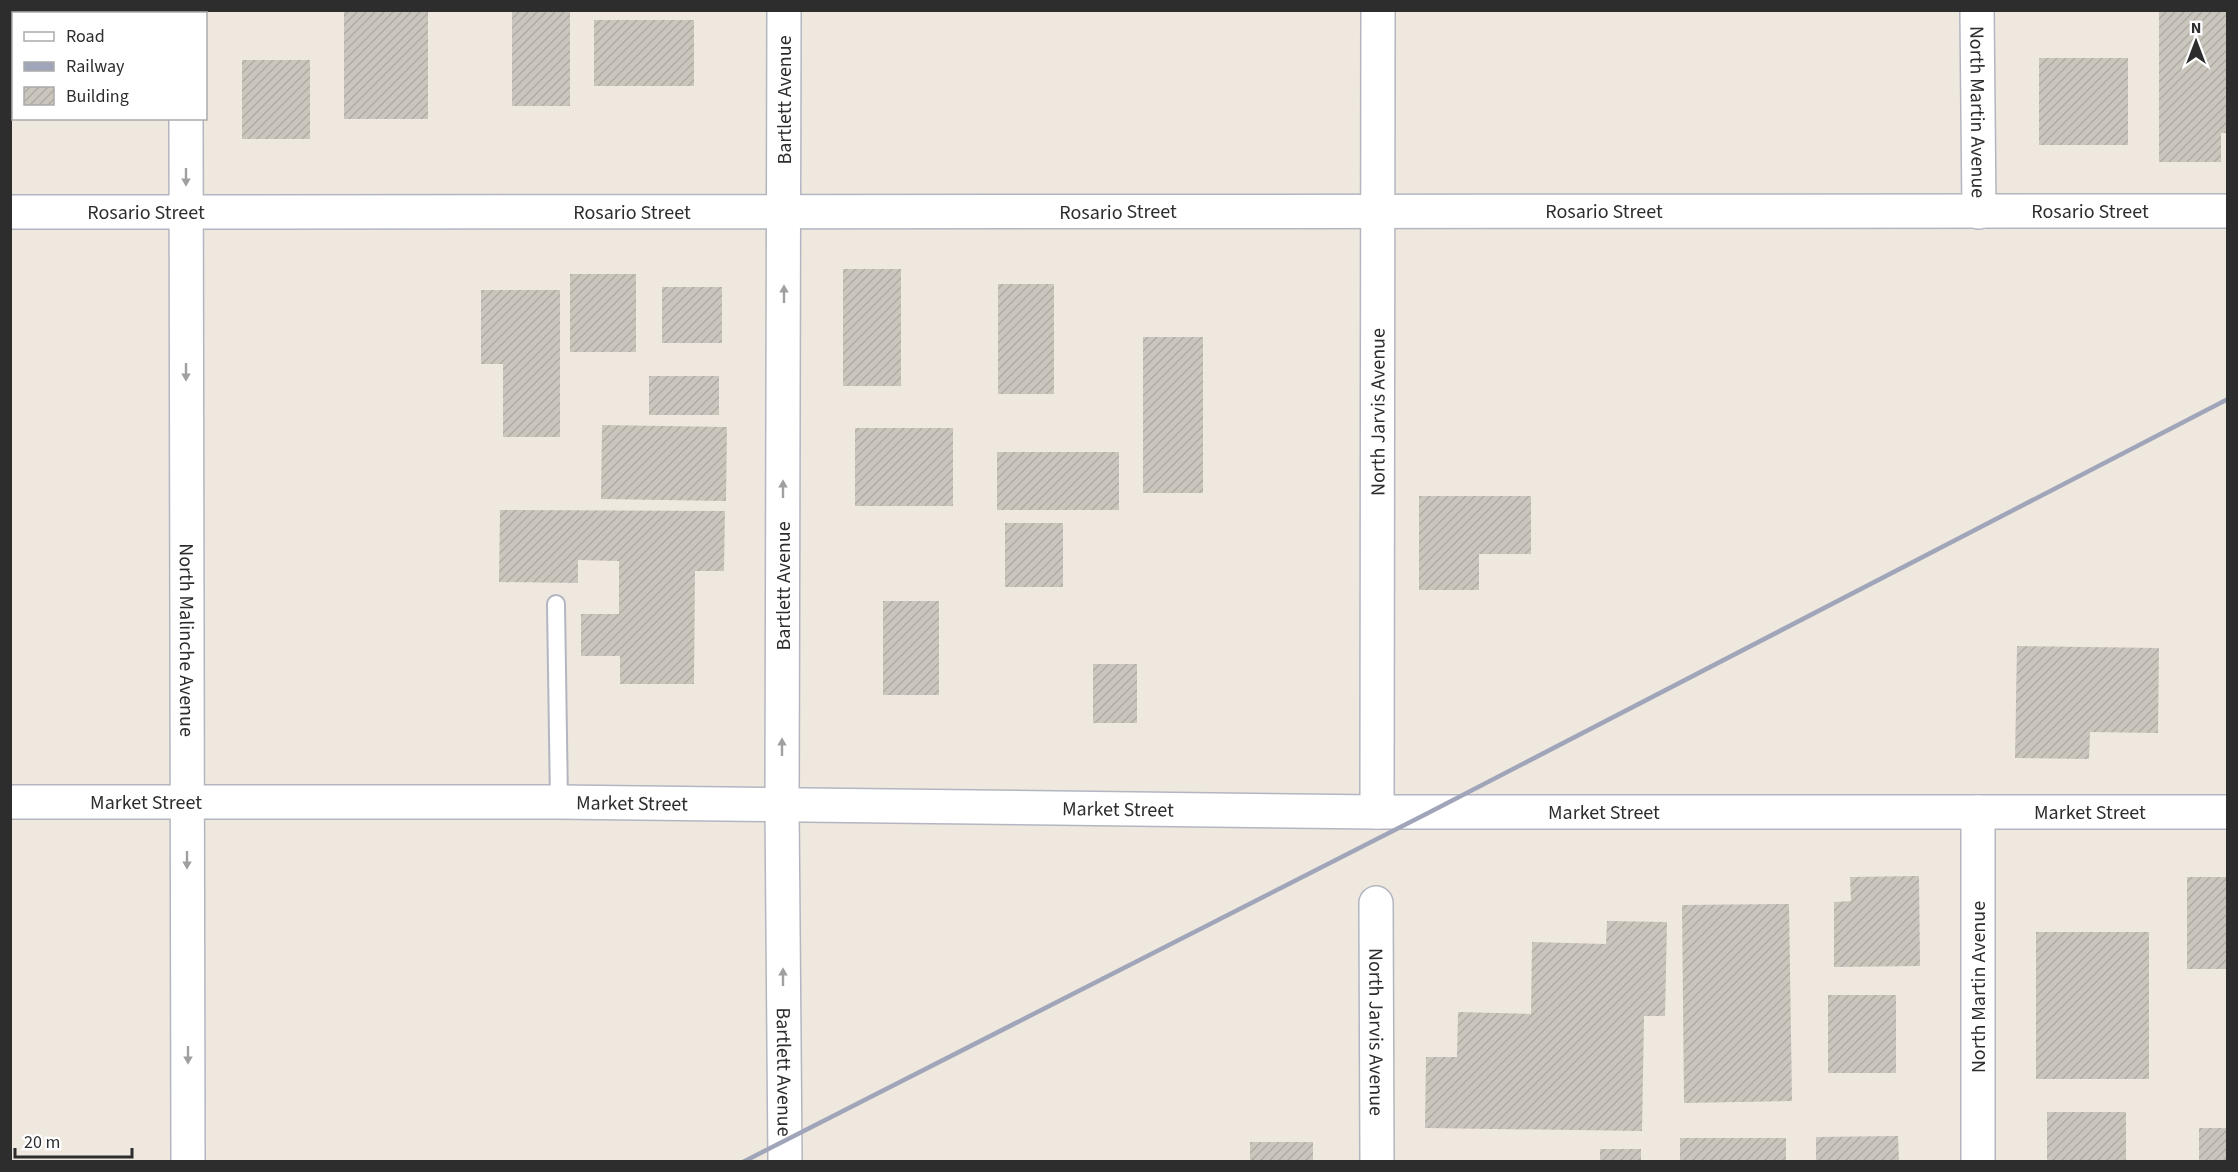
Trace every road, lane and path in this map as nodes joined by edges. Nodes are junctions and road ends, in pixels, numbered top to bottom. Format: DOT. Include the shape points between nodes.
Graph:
graph roads {
  1 [pos="784,10"];
  2 [pos="1378,10"];
  3 [pos="1977,10"];
  4 [pos="186,120"];
  5 [pos="2228,211"];
  6 [pos="10,212"];
  7 [pos="186,212"];
  8 [pos="785,212"];
  9 [pos="1378,212"];
  10 [pos="1979,212"];
  11 [pos="556,604"];
  12 [pos="186,801"];
  13 [pos="10,802"];
  14 [pos="559,802"];
  15 [pos="782,806"];
  16 [pos="1377,812"];
  17 [pos="1978,812"];
  18 [pos="2228,812"];
  19 [pos="1376,903"];
  20 [pos="188,1161"];
  21 [pos="784,1161"];
  22 [pos="1377,1161"];
  23 [pos="1978,1161"];
  1 -- 8 [label="street, Bartlett Avenue"];
  2 -- 9 [label="street, North Jarvis Avenue"];
  3 -- 10 [label="street, North Martin Avenue"];
  4 -- 7 [label="street, North Malinche Avenue, one-way"];
  5 -- 10 [label="street, Rosario Street"];
  6 -- 7 [label="street, Rosario Street"];
  7 -- 8 [label="street, Rosario Street"];
  7 -- 12 [label="street, North Malinche Avenue, one-way"];
  8 -- 9 [label="street, Rosario Street"];
  15 -- 8 [label="street, Bartlett Avenue, one-way"];
  9 -- 10 [label="street, Rosario Street"];
  9 -- 16 [label="street, North Jarvis Avenue"];
  11 -- 14 [label="lane"];
  12 -- 13 [label="street, Market Street"];
  12 -- 14 [label="street, Market Street"];
  12 -- 20 [label="street, North Malinche Avenue, one-way"];
  14 -- 15 [label="street, Market Street"];
  15 -- 16 [label="street, Market Street"];
  21 -- 15 [label="street, Bartlett Avenue, one-way"];
  16 -- 17 [label="street, Market Street"];
  17 -- 18 [label="street, Market Street"];
  17 -- 23 [label="street, North Martin Avenue"];
  19 -- 22 [label="street, North Jarvis Avenue"];
}
